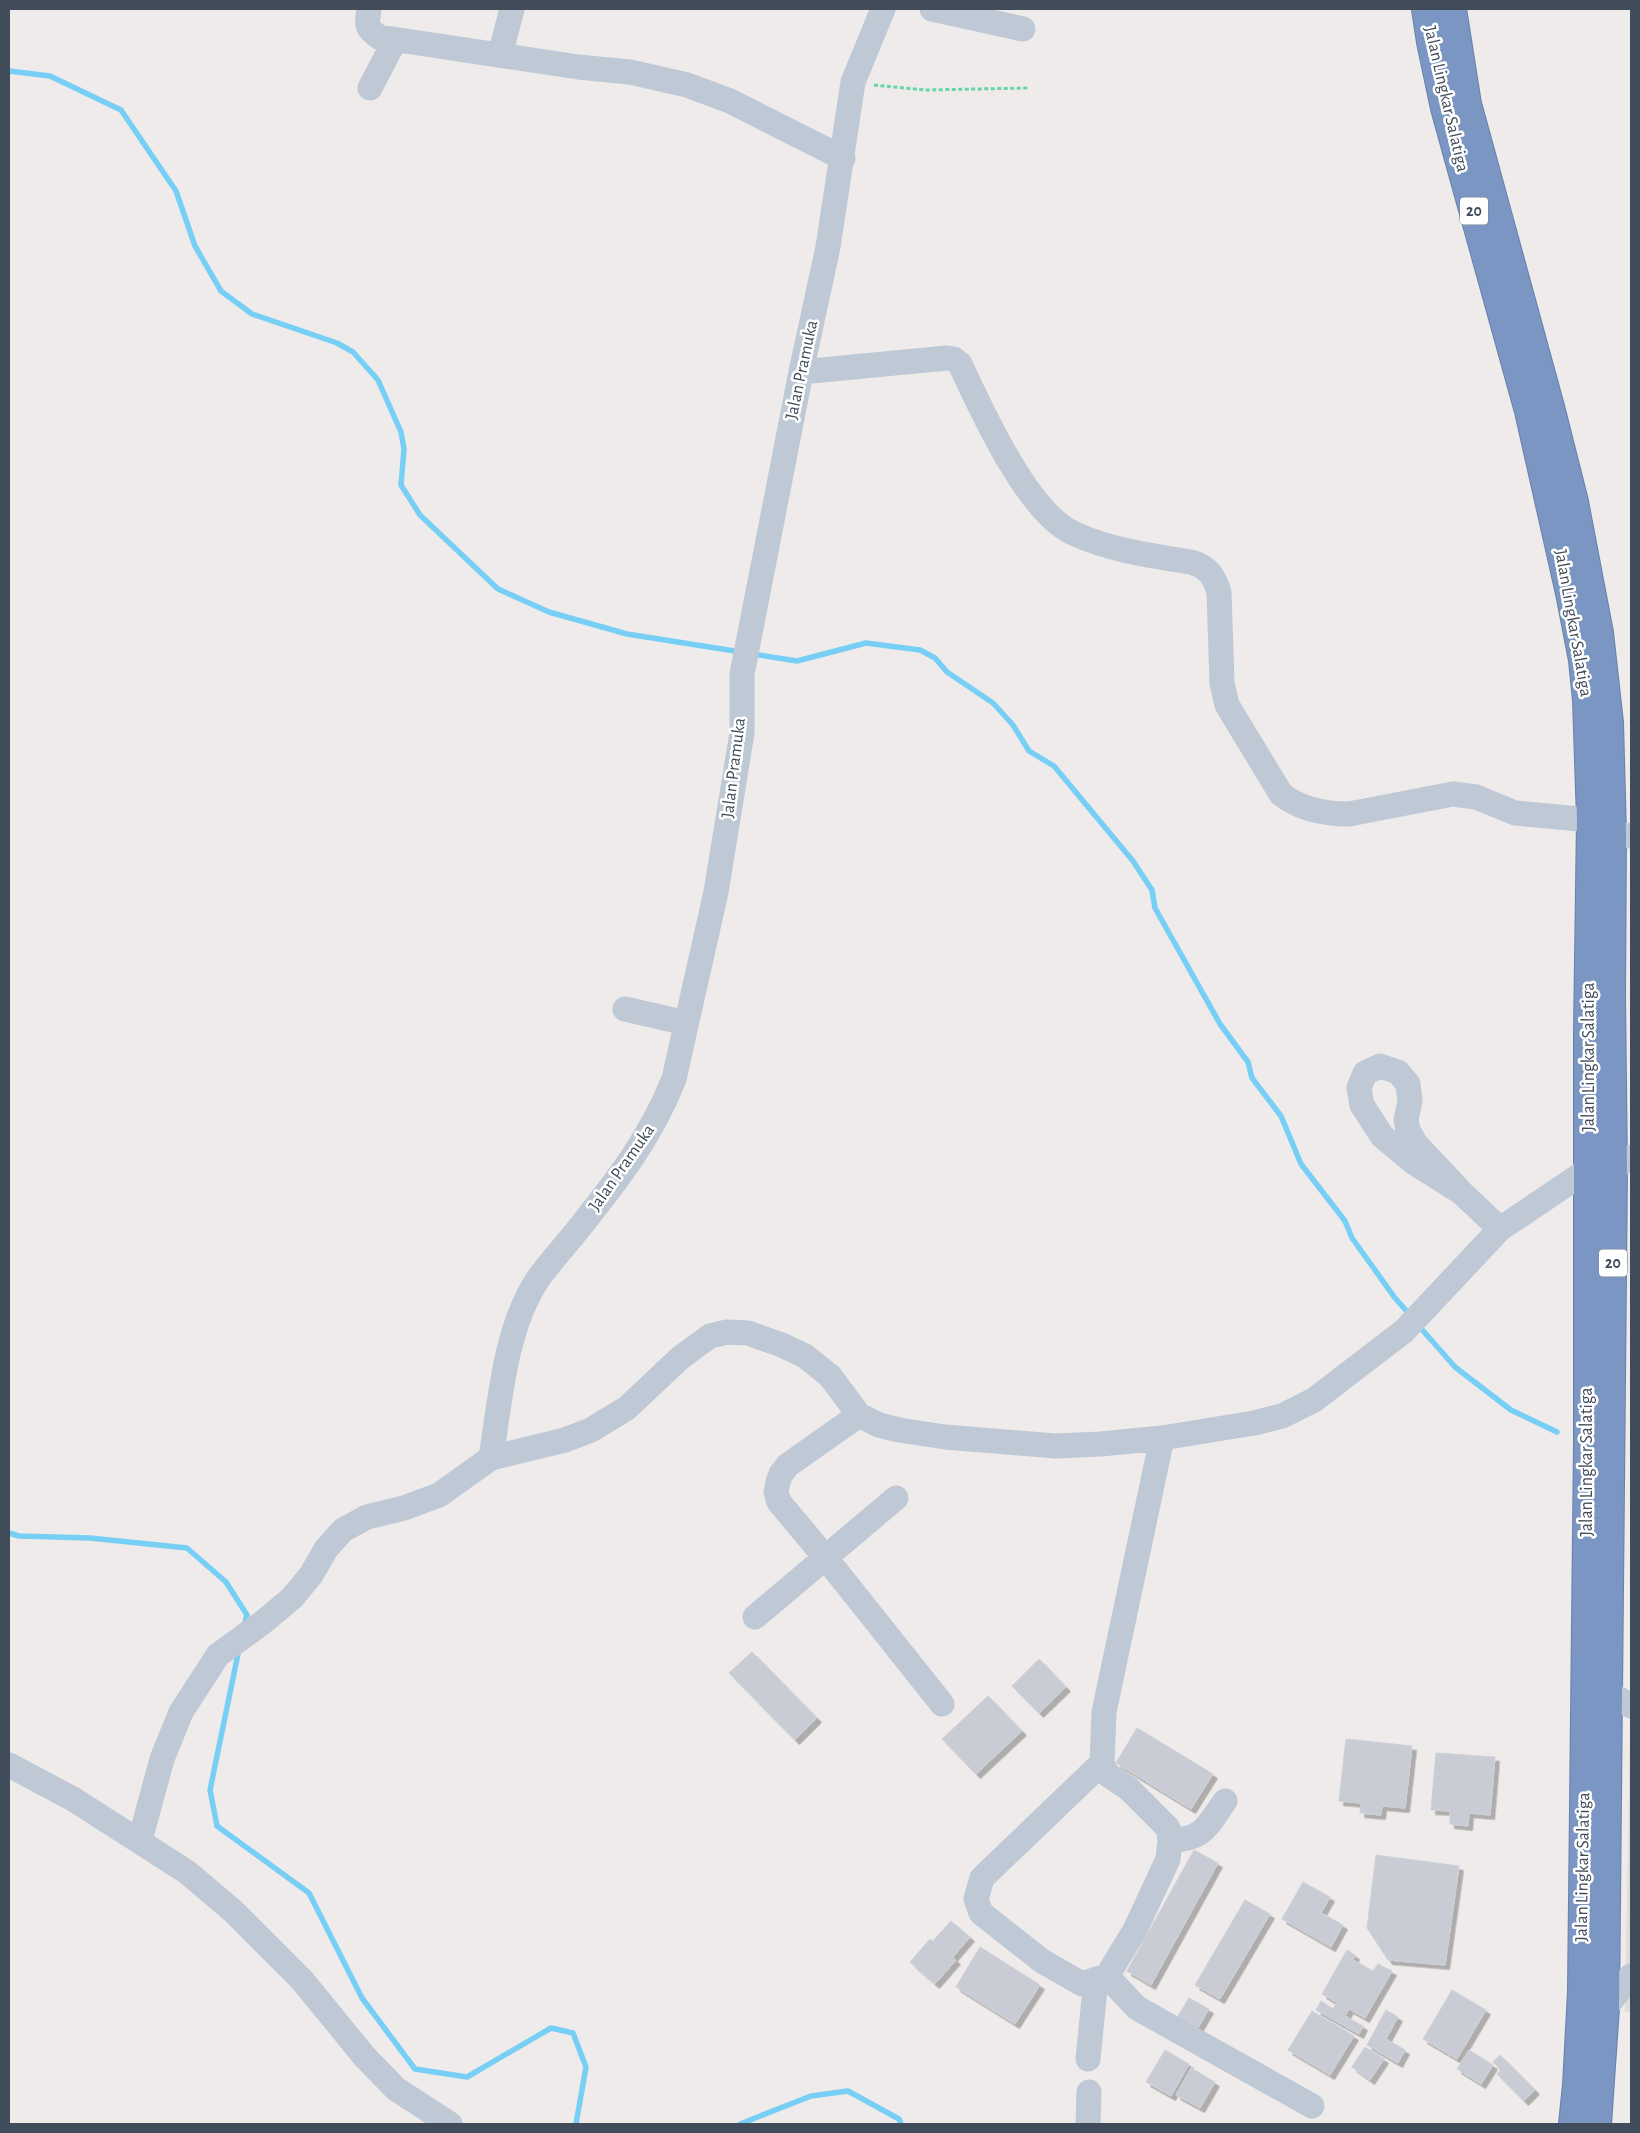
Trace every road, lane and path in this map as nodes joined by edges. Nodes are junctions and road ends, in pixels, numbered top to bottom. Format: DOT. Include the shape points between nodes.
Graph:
graph roads {
  1 [pos="369,9"];
  2 [pos="512,9"];
  3 [pos="882,9"];
  4 [pos="932,9"];
  5 [pos="1426,9"];
  6 [pos="1452,9"];
  7 [pos="1023,29"];
  8 [pos="395,40"];
  9 [pos="500,55"];
  10 [pos="853,82"];
  11 [pos="370,88"];
  12 [pos="1028,88"];
  13 [pos="1456,106"];
  14 [pos="843,158"];
  15 [pos="801,372"];
  16 [pos="1611,830"];
  17 [pos="626,1009"];
  18 [pos="686,1023"];
  19 [pos="1611,1165"];
  20 [pos="1462,1193"];
  21 [pos="1500,1229"];
  22 [pos="859,1415"];
  23 [pos="1162,1438"];
  24 [pos="491,1458"];
  25 [pos="896,1498"];
  26 [pos="825,1557"];
  27 [pos="755,1617"];
  28 [pos="1620,1699"];
  29 [pos="942,1704"];
  30 [pos="1102,1763"];
  31 [pos="9,1765"];
  32 [pos="1224,1800"];
  33 [pos="140,1840"];
  34 [pos="1170,1840"];
  35 [pos="1631,1976"];
  36 [pos="1102,1977"];
  37 [pos="1606,2008"];
  38 [pos="1088,2059"];
  39 [pos="1089,2092"];
  40 [pos="1312,2106"];
  41 [pos="450,2124"];
  42 [pos="1088,2124"];
  43 [pos="1573,2124"];
  44 [pos="1597,2124"];
  1 -- 8 [label="street" via="367,23 370,30 379,37"];
  2 -- 9 [label="street"];
  3 -- 10 [label="street, Jalan Pramuka"];
  4 -- 7 [label="street"];
  5 -- 13 [label="highway, Jalan Lingkar Salatiga / 20" via="1430,42"];
  6 -- 13 [label="highway, Jalan Lingkar Salatiga / 20"];
  8 -- 9 [label="street"];
  8 -- 11 [label="street"];
  9 -- 14 [label="street" via="630,72 687,85 730,102"];
  10 -- 12 [label="path" via="925,90"];
  10 -- 14 [label="street, Jalan Pramuka"];
  13 -- 16 [label="highway, Jalan Lingkar Salatiga / 20" via="1550,407 1587,565 1599,633 1609,723"];
  14 -- 15 [label="street, Jalan Pramuka"];
  15 -- 16 [label="street" via="954,359 960,364 994,434 1049,517 1072,533 1100,543 1191,562 1208,570 1220,592 1222,683 1227,705 1281,794 1289,800 1310,809 1349,814 1464,794 1515,813"];
  15 -- 18 [label="street, Jalan Pramuka" via="742,674 742,733 716,892"];
  16 -- 19 [label="highway, Jalan Lingkar Salatiga / 20"];
  17 -- 18 [label="street"];
  18 -- 24 [label="street, Jalan Pramuka" via="674,1079 642,1145 538,1280 524,1307 511,1343"];
  19 -- 21 [label="street"];
  19 -- 28 [label="highway, Jalan Lingkar Salatiga / 20" via="1609,1528"];
  19 -- 43 [label="highway, Jalan Lingkar Salatiga / 20" via="1582,1992"];
  20 -- 20 [label="street" via="1413,1162 1382,1136 1362,1105 1359,1088 1365,1073 1380,1066 1398,1072 1408,1084 1408,1130"];
  20 -- 21 [label="street"];
  21 -- 23 [label="street" via="1404,1330 1314,1400 1295,1411 1254,1423"];
  22 -- 23 [label="street" via="899,1430 1046,1445"];
  22 -- 24 [label="street" via="830,1376 805,1356 782,1344 748,1333 727,1332 710,1336 680,1358 627,1408 590,1430 566,1440"];
  22 -- 26 [label="street" via="788,1465 778,1482 779,1502"];
  23 -- 30 [label="street" via="1104,1712"];
  24 -- 33 [label="street" via="439,1495 367,1517 344,1530 326,1549 292,1598 218,1655 181,1712 162,1759"];
  25 -- 26 [label="street"];
  26 -- 27 [label="street"];
  26 -- 29 [label="street"];
  28 -- 37 [label="highway, Jalan Lingkar Salatiga / 20"];
  30 -- 34 [label="street" via="1107,1774 1130,1789 1168,1828"];
  30 -- 36 [label="street" via="982,1878 976,1899 981,1913 1042,1961 1082,1984"];
  31 -- 33 [label="street" via="72,1798"];
  32 -- 34 [label="street" via="1200,1835"];
  33 -- 41 [label="street" via="188,1872 233,1911 302,1980 364,2056 396,2089"];
  34 -- 36 [label="street" via="1168,1859 1135,1930"];
  35 -- 37 [label="street"];
  36 -- 38 [label="street"];
  36 -- 40 [label="street" via="1137,2008"];
  37 -- 44 [label="highway, Jalan Lingkar Salatiga / 20"];
  39 -- 42 [label="street"];
}
